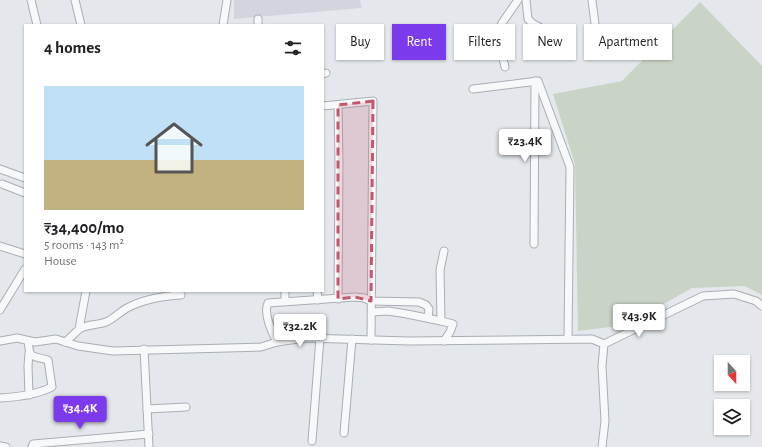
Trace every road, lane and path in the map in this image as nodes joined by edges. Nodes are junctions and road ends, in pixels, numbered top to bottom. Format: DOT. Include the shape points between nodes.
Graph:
graph roads {
  1 [pos="31,0"];
  2 [pos="75,0"];
  3 [pos="227,0"];
  4 [pos="518,0"];
  5 [pos="526,0"];
  6 [pos="592,0"];
  7 [pos="37,24"];
  8 [pos="81,24"];
  9 [pos="221,24"];
  10 [pos="534,24"];
  11 [pos="596,24"];
  12 [pos="505,67"];
  13 [pos="535,81"];
  14 [pos="473,89"];
  15 [pos="338,105"];
  16 [pos="324,106"];
  17 [pos="0,169"];
  18 [pos="24,178"];
  19 [pos="2,184"];
  20 [pos="24,193"];
  21 [pos="534,244"];
  22 [pos="0,246"];
  23 [pos="444,251"];
  24 [pos="24,254"];
  25 [pos="24,271"];
  26 [pos="86,292"];
  27 [pos="285,292"];
  28 [pos="317,292"];
  29 [pos="181,295"];
  30 [pos="338,299"];
  31 [pos="318,300"];
  32 [pos="285,301"];
  33 [pos="372,301"];
  34 [pos="762,306"];
  35 [pos="0,310"];
  36 [pos="372,312"];
  37 [pos="428,318"];
  38 [pos="441,321"];
  39 [pos="79,328"];
  40 [pos="320,338"];
  41 [pos="352,339"];
  42 [pos="568,339"];
  43 [pos="28,340"];
  44 [pos="371,340"];
  45 [pos="0,341"];
  46 [pos="444,341"];
  47 [pos="65,342"];
  48 [pos="277,342"];
  49 [pos="604,344"];
  50 [pos="144,350"];
  51 [pos="29,354"];
  52 [pos="29,394"];
  53 [pos="0,398"];
  54 [pos="186,407"];
  55 [pos="147,409"];
  56 [pos="344,433"];
  57 [pos="149,434"];
  58 [pos="312,441"];
  59 [pos="53,444"];
  60 [pos="0,446"];
  61 [pos="6,447"];
  62 [pos="32,447"];
  63 [pos="149,447"];
  64 [pos="602,447"];
  1 -- 7 [label="street"];
  2 -- 8 [label="street"];
  3 -- 9 [label="street"];
  4 -- 12 [label="street" via="497,35"];
  5 -- 10 [label="street" via="528,19"];
  6 -- 11 [label="street"];
  13 -- 14 [label="street"];
  13 -- 21 [label="street"];
  13 -- 42 [label="street" via="538,81 570,167"];
  15 -- 16 [label="street"];
  15 -- 30 [label="street"];
  15 -- 33 [label="street" via="373,101"];
  17 -- 18 [label="street"];
  19 -- 20 [label="street"];
  22 -- 24 [label="street"];
  23 -- 38 [label="street" via="440,270"];
  25 -- 35 [label="street"];
  26 -- 39 [label="street"];
  27 -- 32 [label="street"];
  28 -- 31 [label="street"];
  29 -- 39 [label="street" via="158,296 126,308 107,322"];
  30 -- 31 [label="street"];
  30 -- 33 [label="street" via="355,297"];
  31 -- 32 [label="street"];
  32 -- 48 [label="street" via="268,303 266,307 271,332"];
  33 -- 36 [label="street"];
  33 -- 37 [label="street" via="426,304 429,309"];
  34 -- 49 [label="street" via="756,301 734,294 703,296"];
  36 -- 37 [label="street" via="395,312"];
  36 -- 44 [label="street"];
  37 -- 38 [label="street"];
  38 -- 46 [label="street" via="453,324"];
  39 -- 47 [label="street" via="77,333"];
  40 -- 41 [label="street"];
  40 -- 48 [label="street"];
  40 -- 58 [label="street"];
  41 -- 44 [label="street"];
  41 -- 56 [label="street"];
  42 -- 46 [label="street"];
  42 -- 49 [label="street" via="592,339"];
  43 -- 45 [label="street" via="17,338"];
  43 -- 47 [label="street" via="35,342 56,339"];
  43 -- 51 [label="street"];
  44 -- 46 [label="street"];
  47 -- 50 [label="street" via="113,351"];
  48 -- 50 [label="street" via="261,347"];
  49 -- 64 [label="street" via="602,366 605,422"];
  50 -- 55 [label="street"];
  51 -- 52 [label="street"];
  51 -- 52 [label="street" via="48,360 52,386"];
  52 -- 53 [label="street"];
  54 -- 55 [label="street"];
  55 -- 57 [label="street"];
  57 -- 59 [label="street"];
  57 -- 63 [label="street"];
  59 -- 62 [label="street" via="33,444"];
  60 -- 61 [label="street"];
}
